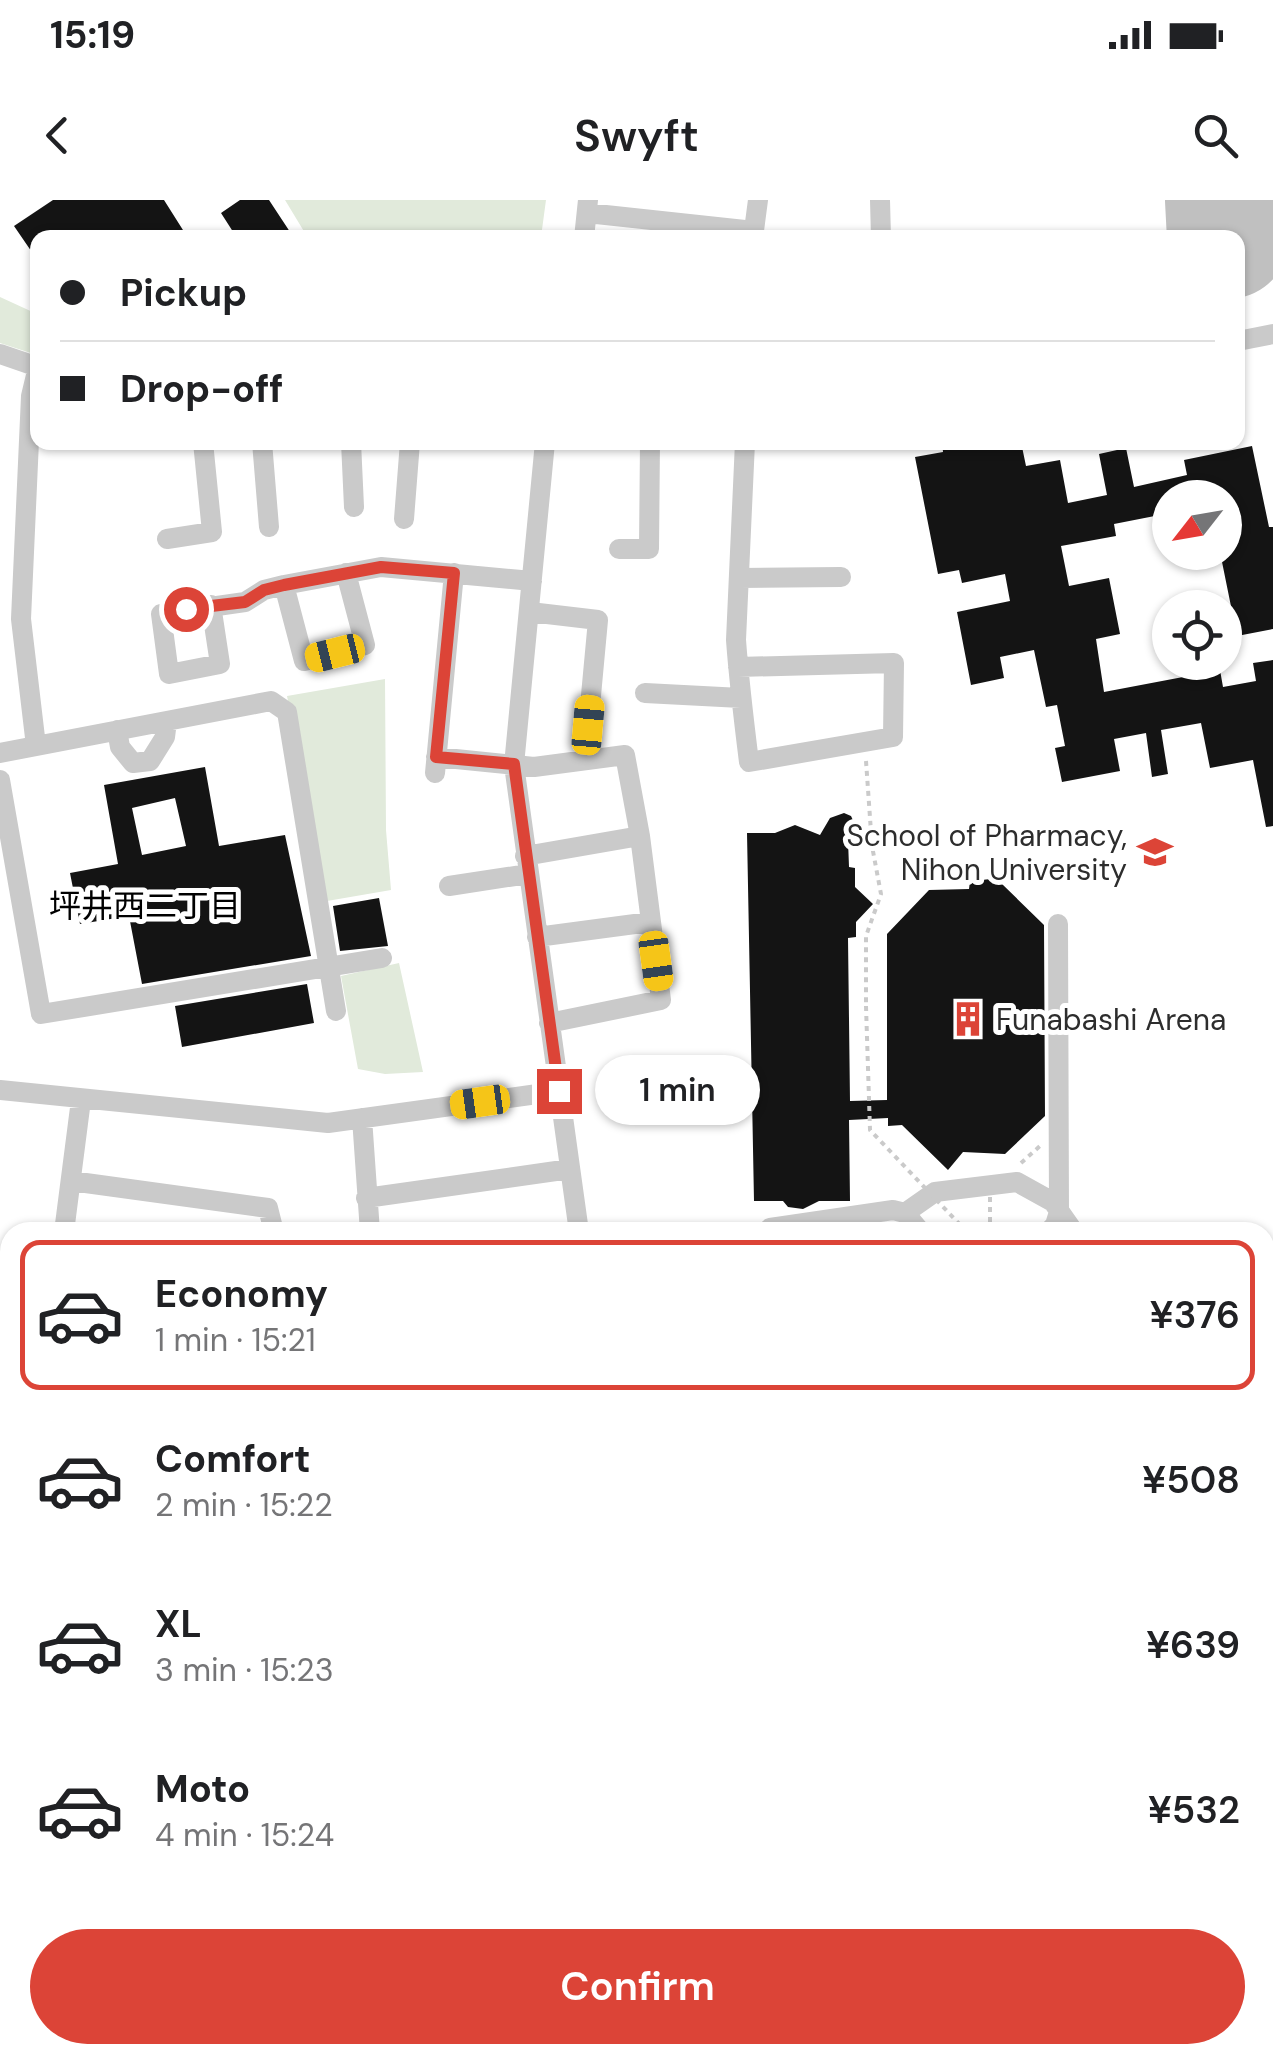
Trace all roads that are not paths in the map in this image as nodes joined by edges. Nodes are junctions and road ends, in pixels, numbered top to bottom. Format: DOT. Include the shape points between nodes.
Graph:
graph roads {
  1 [pos="758,200"];
  2 [pos="880,200"];
  3 [pos="588,207"];
  4 [pos="729,230"];
  5 [pos="754,230"];
  6 [pos="881,230"];
  7 [pos="1273,334"];
  8 [pos="1245,340"];
  9 [pos="0,354"];
  10 [pos="30,364"];
  11 [pos="30,413"];
  12 [pos="204,450"];
  13 [pos="263,450"];
  14 [pos="351,450"];
  15 [pos="409,450"];
  16 [pos="545,450"];
  17 [pos="650,450"];
  18 [pos="745,450"];
  19 [pos="354,507"];
  20 [pos="404,519"];
  21 [pos="268,528"];
  22 [pos="167,539"];
  23 [pos="620,549"];
  24 [pos="346,573"];
  25 [pos="454,573"];
  26 [pos="841,577"];
  27 [pos="740,578"];
  28 [pos="532,581"];
  29 [pos="284,585"];
  30 [pos="211,605"];
  31 [pos="530,612"];
  32 [pos="738,667"];
  33 [pos="645,693"];
  34 [pos="741,698"];
  35 [pos="167,721"];
  36 [pos="117,730"];
  37 [pos="36,746"];
  38 [pos="0,753"];
  39 [pos="585,760"];
  40 [pos="514,764"];
  41 [pos="0,780"];
  42 [pos="640,836"];
  43 [pos="526,865"];
  44 [pos="449,886"];
  45 [pos="650,922"];
  46 [pos="1058,924"];
  47 [pos="537,937"];
  48 [pos="382,958"];
  49 [pos="331,967"];
  50 [pos="336,1011"];
  51 [pos="549,1024"];
  52 [pos="0,1090"];
  53 [pos="559,1091"];
  54 [pos="81,1100"];
  55 [pos="362,1118"];
  56 [pos="570,1169"];
  57 [pos="71,1181"];
  58 [pos="366,1198"];
  59 [pos="1059,1212"];
  60 [pos="905,1213"];
  61 [pos="65,1222"];
  62 [pos="272,1222"];
  63 [pos="369,1222"];
  64 [pos="578,1222"];
  65 [pos="811,1222"];
  66 [pos="912,1222"];
  67 [pos="1056,1222"];
  68 [pos="1066,1222"];
  1 -- 5 [label="street"];
  2 -- 6 [label="street"];
  3 -- 4 [label="street"];
  7 -- 8 [label="street"];
  9 -- 10 [label="street"];
  11 -- 37 [label="street" via="21,618"];
  12 -- 22 [label="street" via="212,532"];
  13 -- 21 [label="street"];
  14 -- 19 [label="street"];
  15 -- 20 [label="street"];
  16 -- 28 [label="street"];
  17 -- 23 [label="street" via="649,548"];
  18 -- 27 [label="street"];
  24 -- 25 [label="street" via="381,567"];
  24 -- 29 [label="street"];
  24 -- 29 [label="street" via="365,645 304,660"];
  25 -- 28 [label="street"];
  25 -- 40 [label="street" via="436,765"];
  26 -- 27 [label="street"];
  27 -- 32 [label="street"];
  28 -- 31 [label="street"];
  29 -- 30 [label="street" via="245,602"];
  31 -- 39 [label="street" via="598,620"];
  31 -- 40 [label="street"];
  32 -- 34 [label="street"];
  32 -- 34 [label="street" via="894,663 893,736 749,762"];
  33 -- 34 [label="street"];
  35 -- 36 [label="street"];
  35 -- 36 [label="street" via="150,761 133,763"];
  35 -- 49 [label="street" via="271,701 286,712"];
  36 -- 37 [label="street"];
  37 -- 38 [label="street"];
  39 -- 40 [label="street" via="534,768"];
  39 -- 42 [label="street" via="624,755"];
  40 -- 43 [label="street"];
  41 -- 49 [label="street" via="42,1014"];
  42 -- 43 [label="street"];
  42 -- 45 [label="street"];
  43 -- 44 [label="street"];
  43 -- 47 [label="street"];
  45 -- 47 [label="street"];
  45 -- 51 [label="street" via="662,1000"];
  46 -- 59 [label="street"];
  47 -- 51 [label="street"];
  48 -- 49 [label="street"];
  49 -- 50 [label="street"];
  51 -- 53 [label="street"];
  52 -- 54 [label="street"];
  53 -- 55 [label="street"];
  53 -- 56 [label="street"];
  54 -- 55 [label="street" via="328,1124"];
  54 -- 57 [label="street"];
  55 -- 58 [label="street"];
  56 -- 58 [label="street"];
  56 -- 64 [label="street"];
  57 -- 61 [label="street"];
  57 -- 62 [label="street" via="268,1208"];
  58 -- 63 [label="street"];
  59 -- 60 [label="street" via="1017,1182 936,1192"];
  59 -- 67 [label="street"];
  59 -- 68 [label="street"];
  60 -- 65 [label="street"];
  60 -- 66 [label="street"];
}
